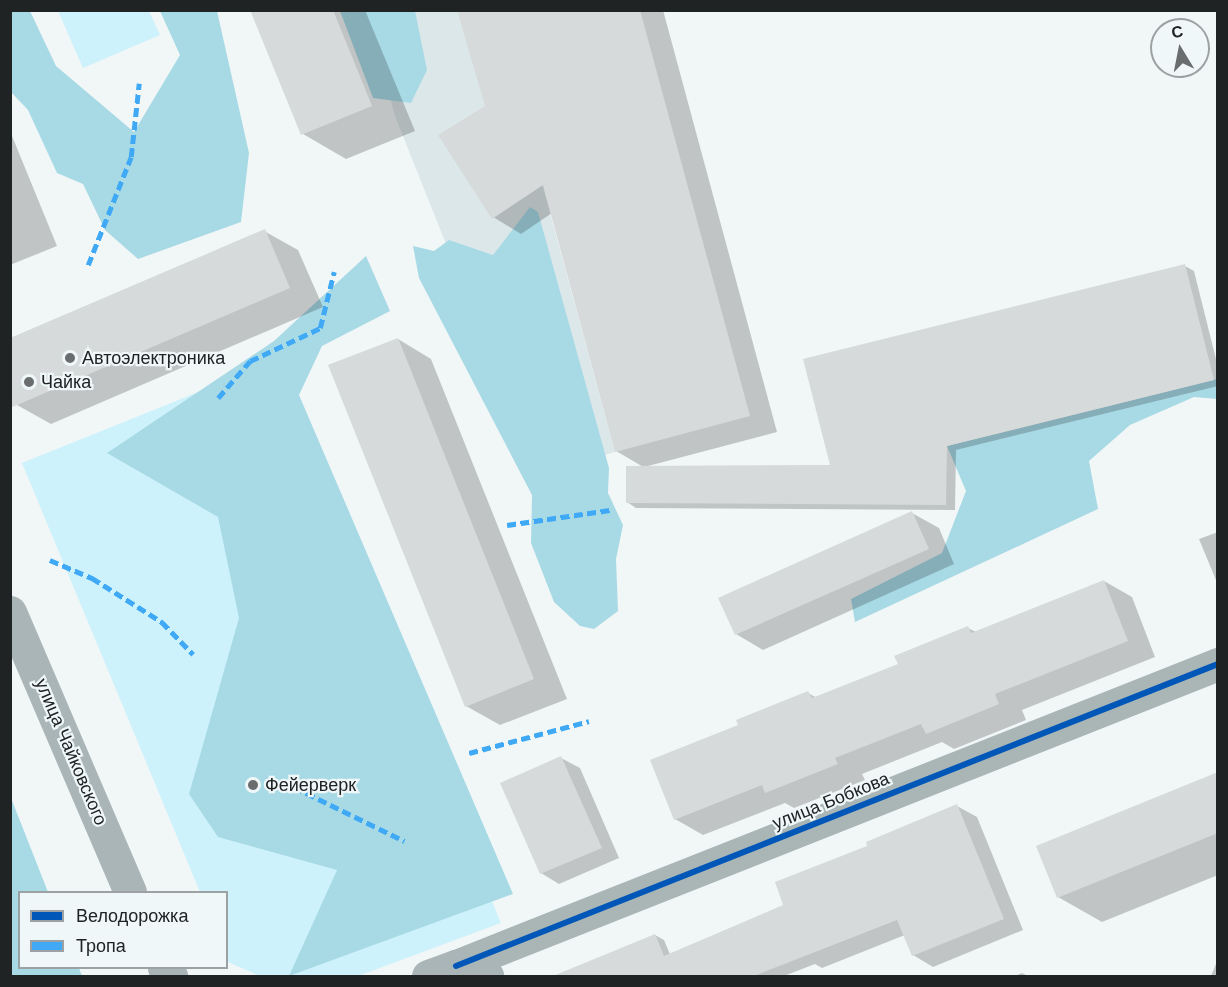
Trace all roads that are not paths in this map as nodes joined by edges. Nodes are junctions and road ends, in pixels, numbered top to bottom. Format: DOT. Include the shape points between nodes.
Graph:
graph roads {
  1 [pos="10,612"];
  2 [pos="1218,664"];
  3 [pos="130,891"];
  4 [pos="442,971"];
  5 [pos="488,976"];
  1 -- 3 [label="main road, улица Чайковского"];
  2 -- 4 [label="street, улица Бобкова"];
  4 -- 5 [label="main road"];
}
